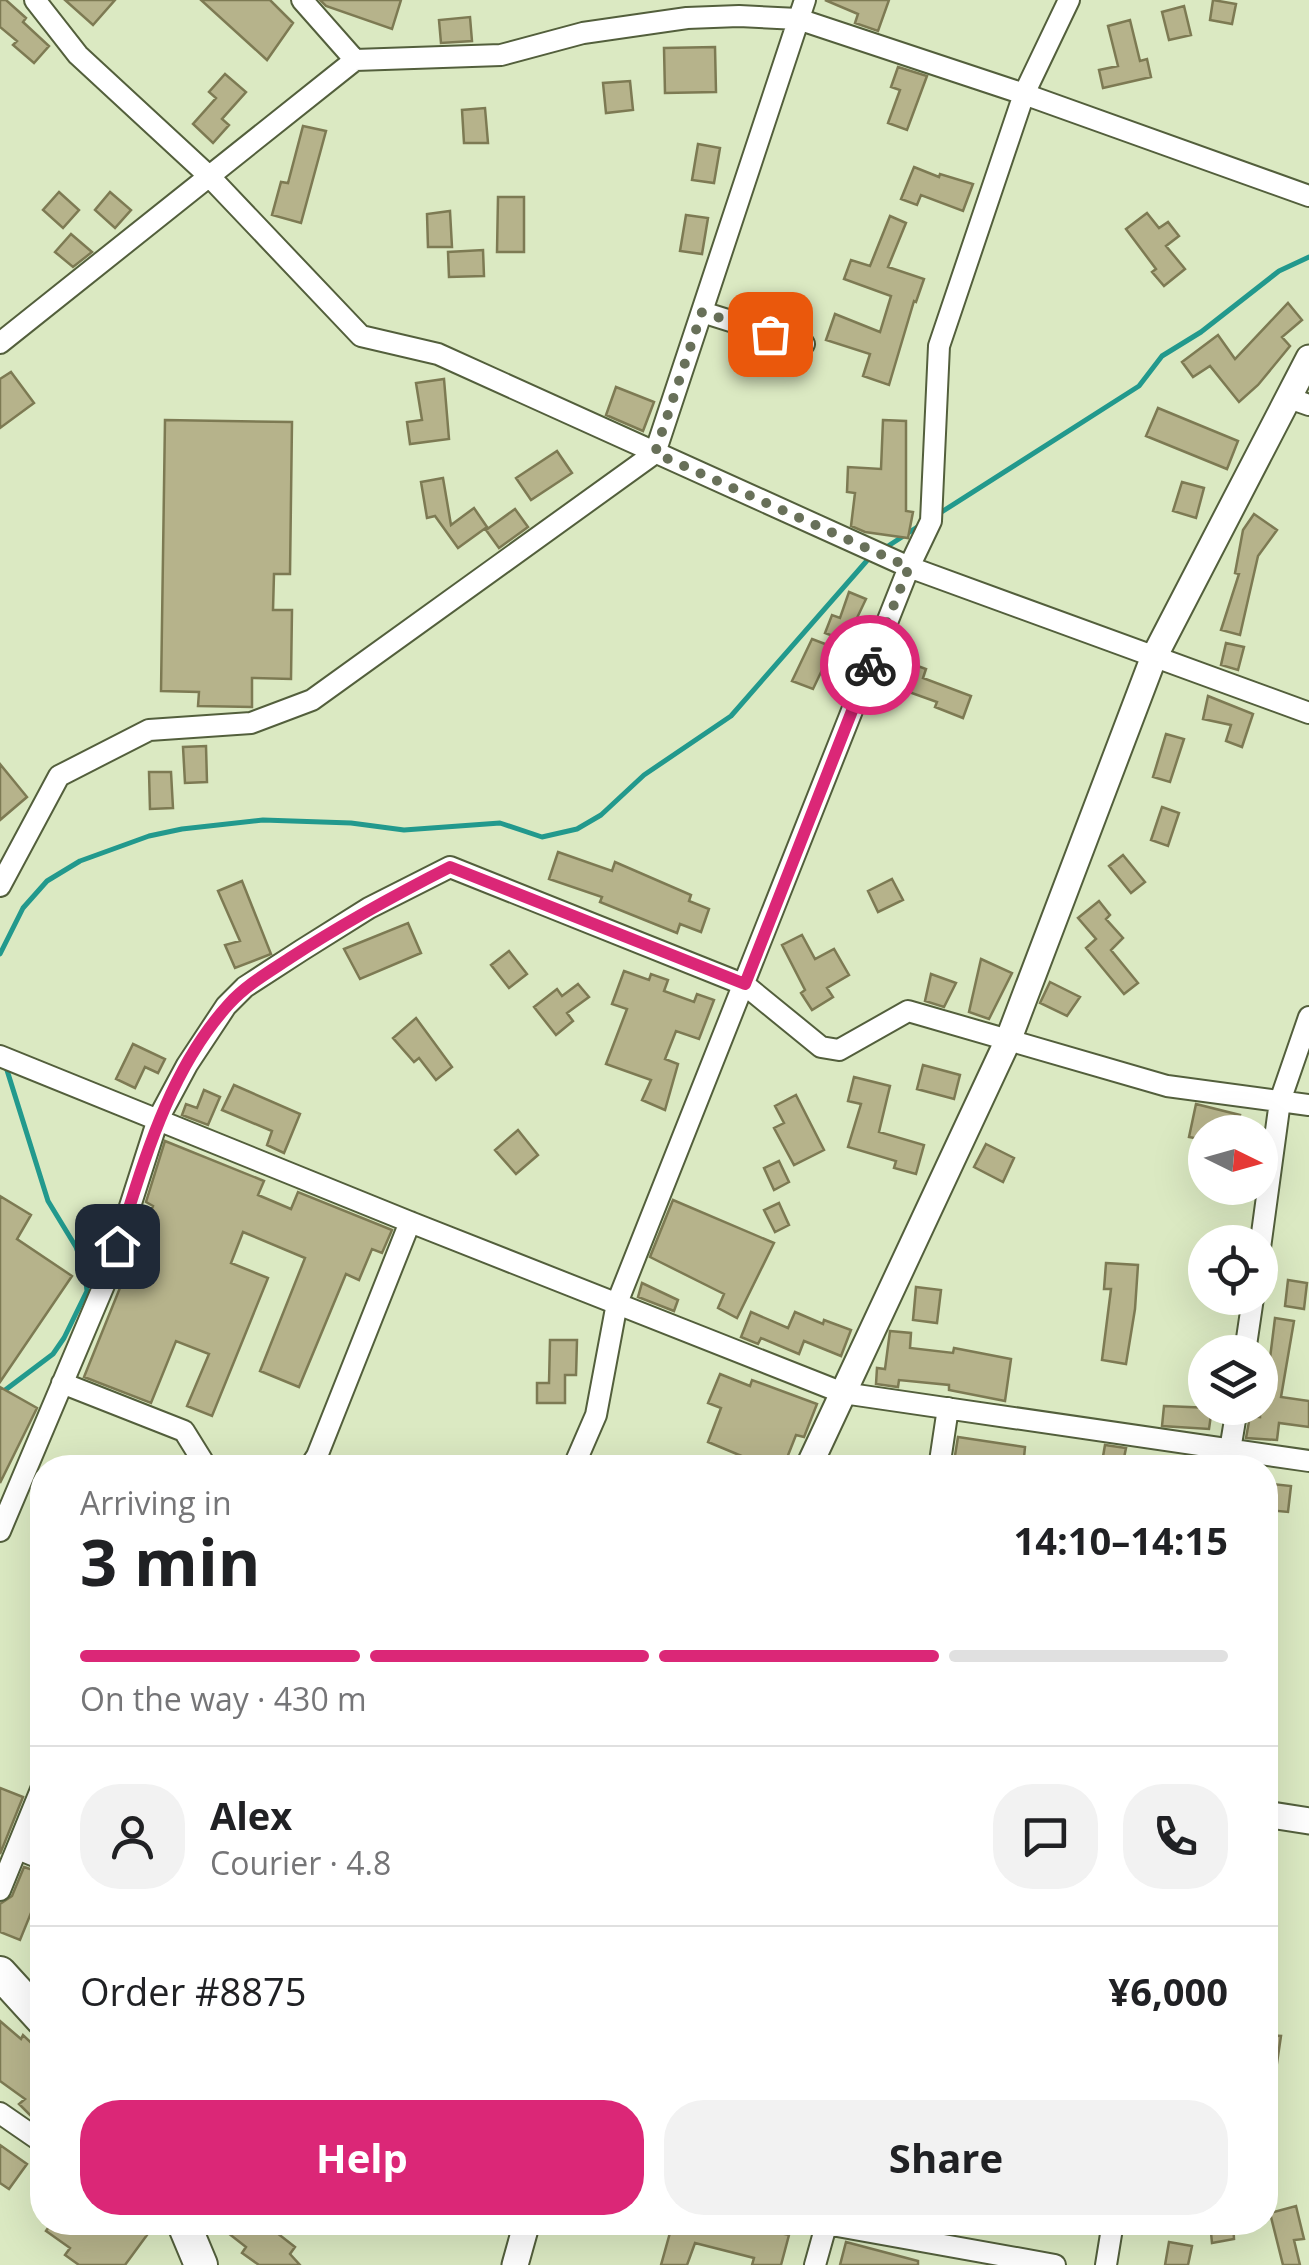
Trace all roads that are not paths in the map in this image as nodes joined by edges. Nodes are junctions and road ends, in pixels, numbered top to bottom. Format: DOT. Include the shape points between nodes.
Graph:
graph roads {
  1 [pos="35,0"];
  2 [pos="302,0"];
  3 [pos="1069,0"];
  4 [pos="802,10"];
  5 [pos="354,60"];
  6 [pos="1024,94"];
  7 [pos="210,177"];
  8 [pos="1309,196"];
  9 [pos="702,312"];
  10 [pos="0,343"];
  11 [pos="804,344"];
  12 [pos="1309,358"];
  13 [pos="1299,401"];
  14 [pos="655,453"];
  15 [pos="909,567"];
  16 [pos="1153,659"];
  17 [pos="1309,713"];
  18 [pos="0,886"];
  19 [pos="745,984"];
  20 [pos="1309,1018"];
  21 [pos="1008,1038"];
  22 [pos="0,1056"];
  23 [pos="1280,1101"];
  24 [pos="1309,1105"];
  25 [pos="158,1119"];
  26 [pos="410,1222"];
  27 [pos="1263,1225"];
  28 [pos="617,1303"];
  29 [pos="62,1384"];
  30 [pos="843,1393"];
  31 [pos="948,1408"];
  32 [pos="1234,1425"];
  33 [pos="32,1455"];
  34 [pos="199,1455"];
  35 [pos="317,1455"];
  36 [pos="579,1455"];
  37 [pos="814,1455"];
  38 [pos="941,1455"];
  39 [pos="1212,1455"];
  40 [pos="1229,1455"];
  41 [pos="30,1459"];
  42 [pos="1278,1460"];
  43 [pos="1309,1461"];
  44 [pos="0,1530"];
  45 [pos="1278,1816"];
  46 [pos="30,1818"];
  47 [pos="1309,1821"];
  48 [pos="18,1849"];
  49 [pos="30,1854"];
  50 [pos="0,1890"];
  51 [pos="0,1973"];
  52 [pos="30,2006"];
  53 [pos="0,2112"];
  54 [pos="30,2133"];
  55 [pos="188,2235"];
  56 [pos="523,2235"];
  57 [pos="821,2235"];
  58 [pos="885,2235"];
  59 [pos="1110,2235"];
  60 [pos="1048,2264"];
  61 [pos="201,2265"];
  62 [pos="515,2265"];
  63 [pos="815,2265"];
  64 [pos="1056,2265"];
  65 [pos="1106,2265"];
  1 -- 7 [label="street" via="78,55"];
  2 -- 5 [label="street"];
  3 -- 6 [label="street"];
  4 -- 5 [label="street" via="583,32 502,55"];
  4 -- 6 [label="street"];
  4 -- 9 [label="street"];
  5 -- 7 [label="street"];
  6 -- 8 [label="street"];
  6 -- 15 [label="street" via="939,346 930,521"];
  7 -- 10 [label="street"];
  7 -- 14 [label="street" via="362,336 438,354"];
  9 -- 11 [label="street"];
  9 -- 14 [label="street"];
  12 -- 13 [label="street"];
  13 -- 16 [label="street"];
  14 -- 15 [label="street"];
  14 -- 18 [label="street" via="312,700 251,723 149,730 58,776"];
  15 -- 16 [label="street"];
  15 -- 19 [label="street"];
  16 -- 17 [label="street"];
  16 -- 21 [label="street"];
  19 -- 21 [label="street" via="822,1047 839,1050 908,1011"];
  19 -- 25 [label="street" via="450,867 369,908 246,987 226,1006"];
  19 -- 28 [label="street"];
  20 -- 23 [label="street"];
  21 -- 23 [label="street" via="1167,1086"];
  21 -- 30 [label="street"];
  22 -- 25 [label="street"];
  23 -- 24 [label="street"];
  23 -- 27 [label="street"];
  25 -- 26 [label="street"];
  25 -- 29 [label="street" via="106,1278"];
  26 -- 28 [label="street"];
  26 -- 35 [label="street"];
  28 -- 30 [label="street"];
  28 -- 36 [label="street" via="596,1416"];
  29 -- 33 [label="street"];
  29 -- 34 [label="street" via="184,1432"];
  30 -- 31 [label="street"];
  30 -- 37 [label="street"];
  31 -- 38 [label="street"];
  31 -- 39 [label="street"];
  32 -- 40 [label="street"];
  41 -- 44 [label="street"];
  42 -- 43 [label="street"];
  45 -- 47 [label="street"];
  46 -- 48 [label="street"];
  48 -- 49 [label="street"];
  48 -- 50 [label="street"];
  51 -- 52 [label="highway"];
  53 -- 54 [label="street"];
  55 -- 61 [label="highway"];
  56 -- 62 [label="street"];
  57 -- 63 [label="street"];
  58 -- 60 [label="street"];
  59 -- 65 [label="street"];
  60 -- 64 [label="street"];
}
